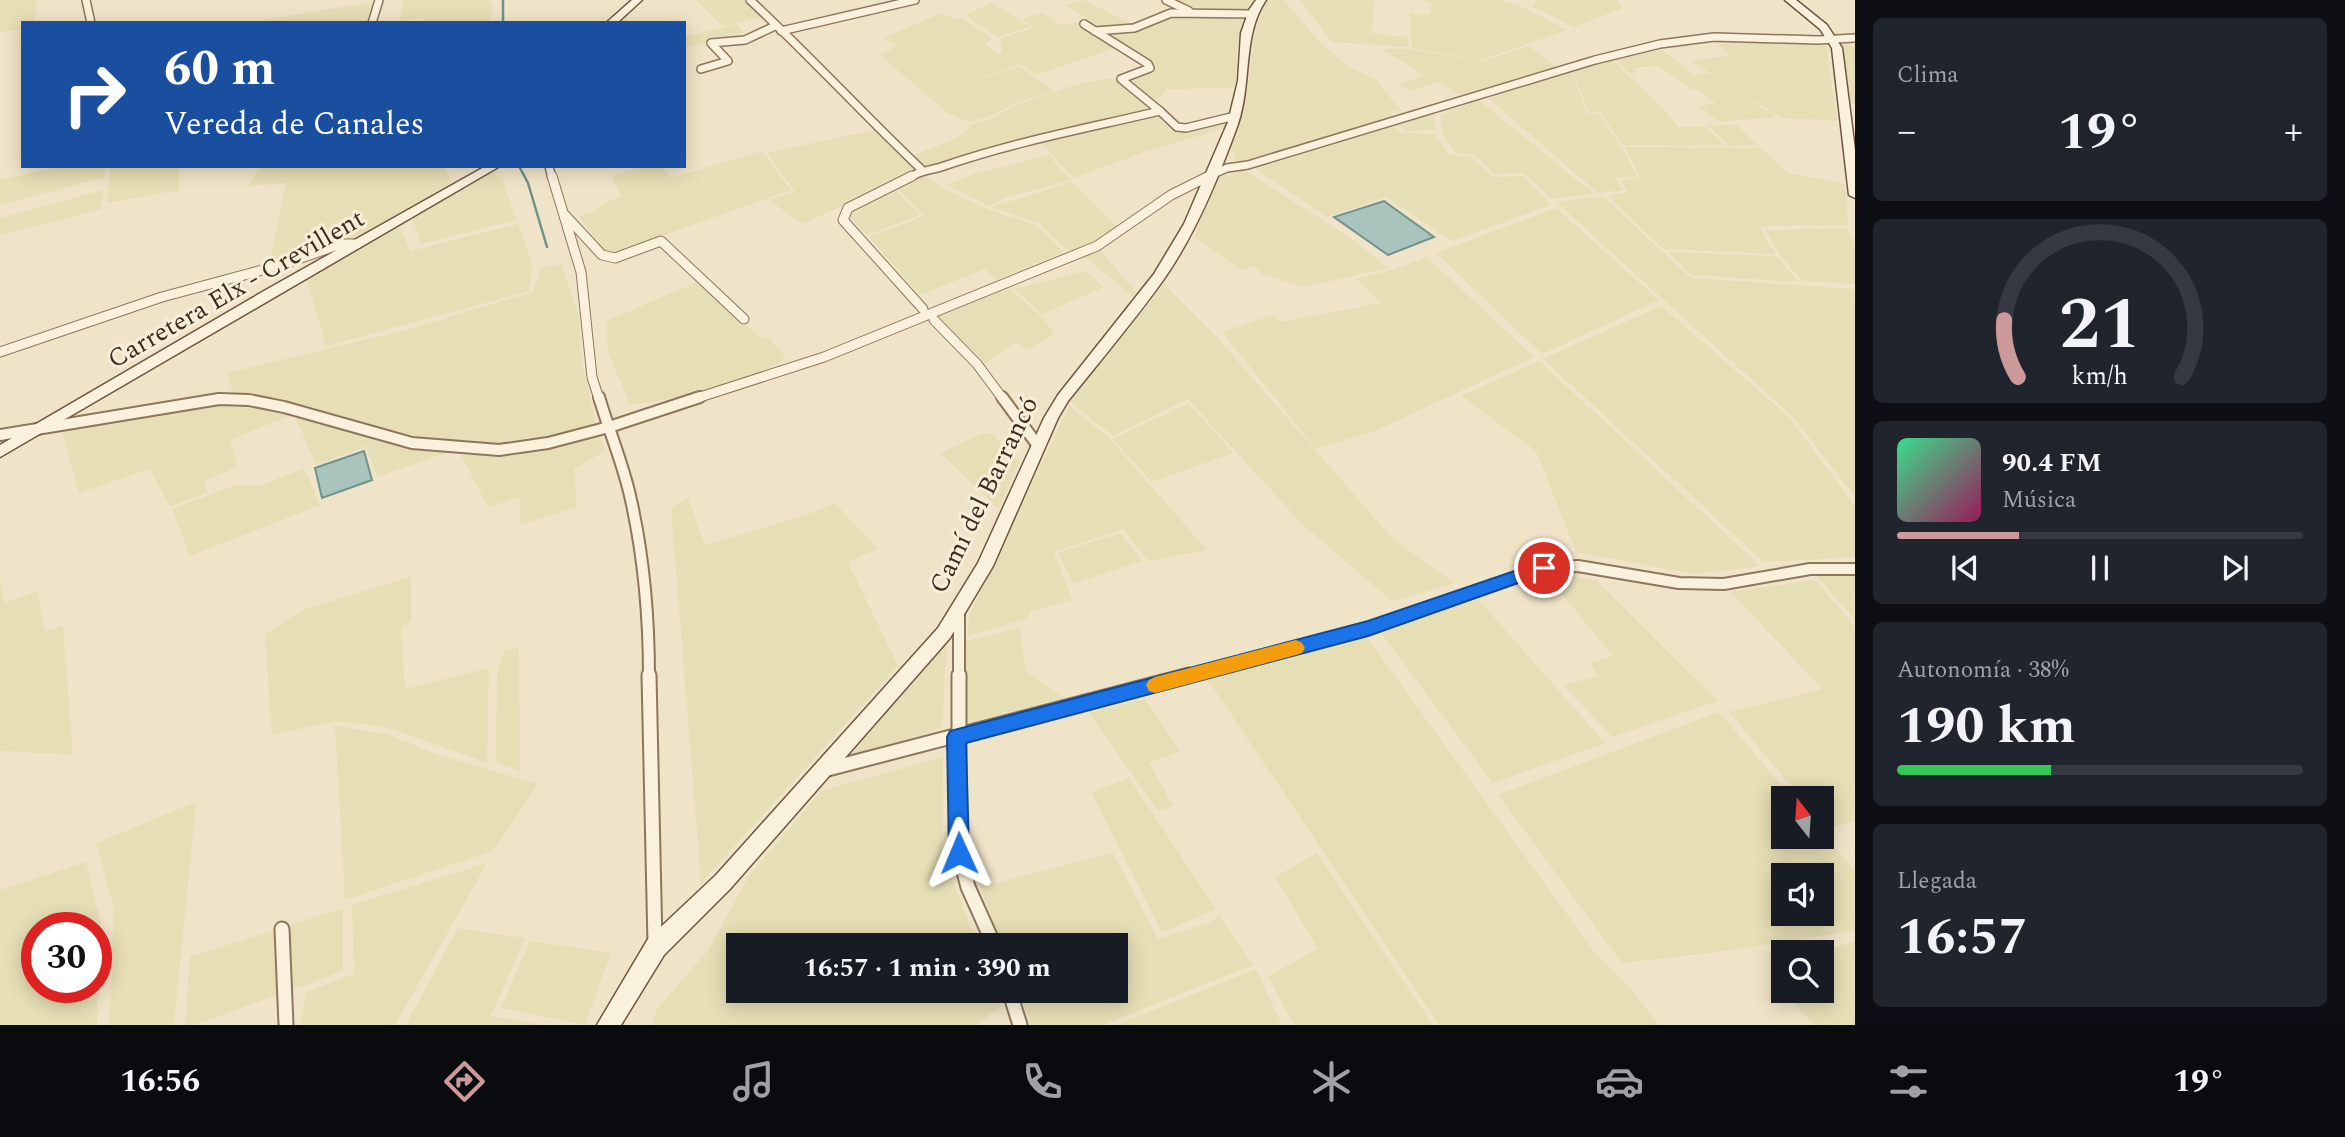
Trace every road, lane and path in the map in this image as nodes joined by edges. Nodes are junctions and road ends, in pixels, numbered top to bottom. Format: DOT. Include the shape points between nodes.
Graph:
graph roads {
  1 [pos="86,0"];
  2 [pos="379,0"];
  3 [pos="637,0"];
  4 [pos="750,0"];
  5 [pos="915,0"];
  6 [pos="1166,0"];
  7 [pos="1261,0"];
  8 [pos="1790,0"];
  9 [pos="1192,12"];
  10 [pos="1252,14"];
  11 [pos="91,21"];
  12 [pos="373,21"];
  13 [pos="613,21"];
  14 [pos="1084,24"];
  15 [pos="778,29"];
  16 [pos="1095,31"];
  17 [pos="1833,39"];
  18 [pos="1852,40"];
  19 [pos="701,69"];
  20 [pos="1160,111"];
  21 [pos="1234,117"];
  22 [pos="493,168"];
  23 [pos="551,168"];
  24 [pos="921,169"];
  25 [pos="1209,175"];
  26 [pos="1855,195"];
  27 [pos="563,213"];
  28 [pos="357,244"];
  29 [pos="923,309"];
  30 [pos="744,319"];
  31 [pos="934,320"];
  32 [pos="0,352"];
  33 [pos="43,427"];
  34 [pos="609,427"];
  35 [pos="0,435"];
  36 [pos="1039,447"];
  37 [pos="0,452"];
  38 [pos="1855,569"];
  39 [pos="959,611"];
  40 [pos="957,737"];
  41 [pos="822,771"];
  42 [pos="282,929"];
  43 [pos="989,933"];
  44 [pos="656,947"];
  45 [pos="1013,1003"];
  46 [pos="286,1025"];
  47 [pos="608,1025"];
  48 [pos="1020,1025"];
  1 -- 11 [label="street"];
  2 -- 12 [label="street"];
  3 -- 13 [label="street"];
  4 -- 15 [label="street"];
  5 -- 15 [label="street"];
  6 -- 9 [label="street"];
  7 -- 10 [label="street, Camí del Barrancó"];
  8 -- 17 [label="street"];
  9 -- 10 [label="street"];
  9 -- 16 [label="street" via="1171,13 1134,28"];
  10 -- 21 [label="street, Camí del Barrancó"];
  14 -- 16 [label="street"];
  15 -- 19 [label="street" via="745,40 711,43 728,61"];
  15 -- 24 [label="street"];
  16 -- 20 [label="street" via="1149,64 1150,68 1121,79"];
  17 -- 18 [label="street"];
  17 -- 25 [label="street" via="1714,37 1660,44"];
  17 -- 26 [label="street"];
  20 -- 21 [label="street" via="1177,127 1186,128"];
  20 -- 24 [label="street"];
  21 -- 25 [label="street, Camí del Barrancó"];
  22 -- 28 [label="street, Carretera Elx - Crevillent"];
  23 -- 27 [label="street"];
  24 -- 29 [label="street" via="848,208 843,220"];
  25 -- 34 [label="street" via="1097,246 824,357"];
  25 -- 36 [label="street, Camí del Barrancó" via="1175,251 1063,398"];
  27 -- 30 [label="street" via="602,256 615,258 661,241"];
  27 -- 34 [label="street" via="582,272 592,377"];
  28 -- 32 [label="street" via="341,244 162,297"];
  28 -- 33 [label="street, Carretera Elx - Crevillent"];
  31 -- 36 [label="street" via="977,365"];
  33 -- 34 [label="street" via="219,399 284,407 412,443 458,448 499,450"];
  33 -- 35 [label="street"];
  33 -- 37 [label="street, Carretera Elx - Crevillent"];
  34 -- 44 [label="street" via="631,498 649,641"];
  36 -- 39 [label="street, Camí del Barrancó" via="985,566"];
  38 -- 40 [label="street" via="1810,569 1724,584 1679,583 1578,566 1544,568 1368,629"];
  39 -- 40 [label="street"];
  39 -- 41 [label="street, Camí del Barrancó"];
  40 -- 41 [label="street"];
  40 -- 43 [label="street" via="959,853"];
  41 -- 44 [label="street, Camí del Barrancó" via="723,882"];
  42 -- 46 [label="street"];
  44 -- 47 [label="street, Camí del Barrancó"];
  45 -- 48 [label="street"];
}
